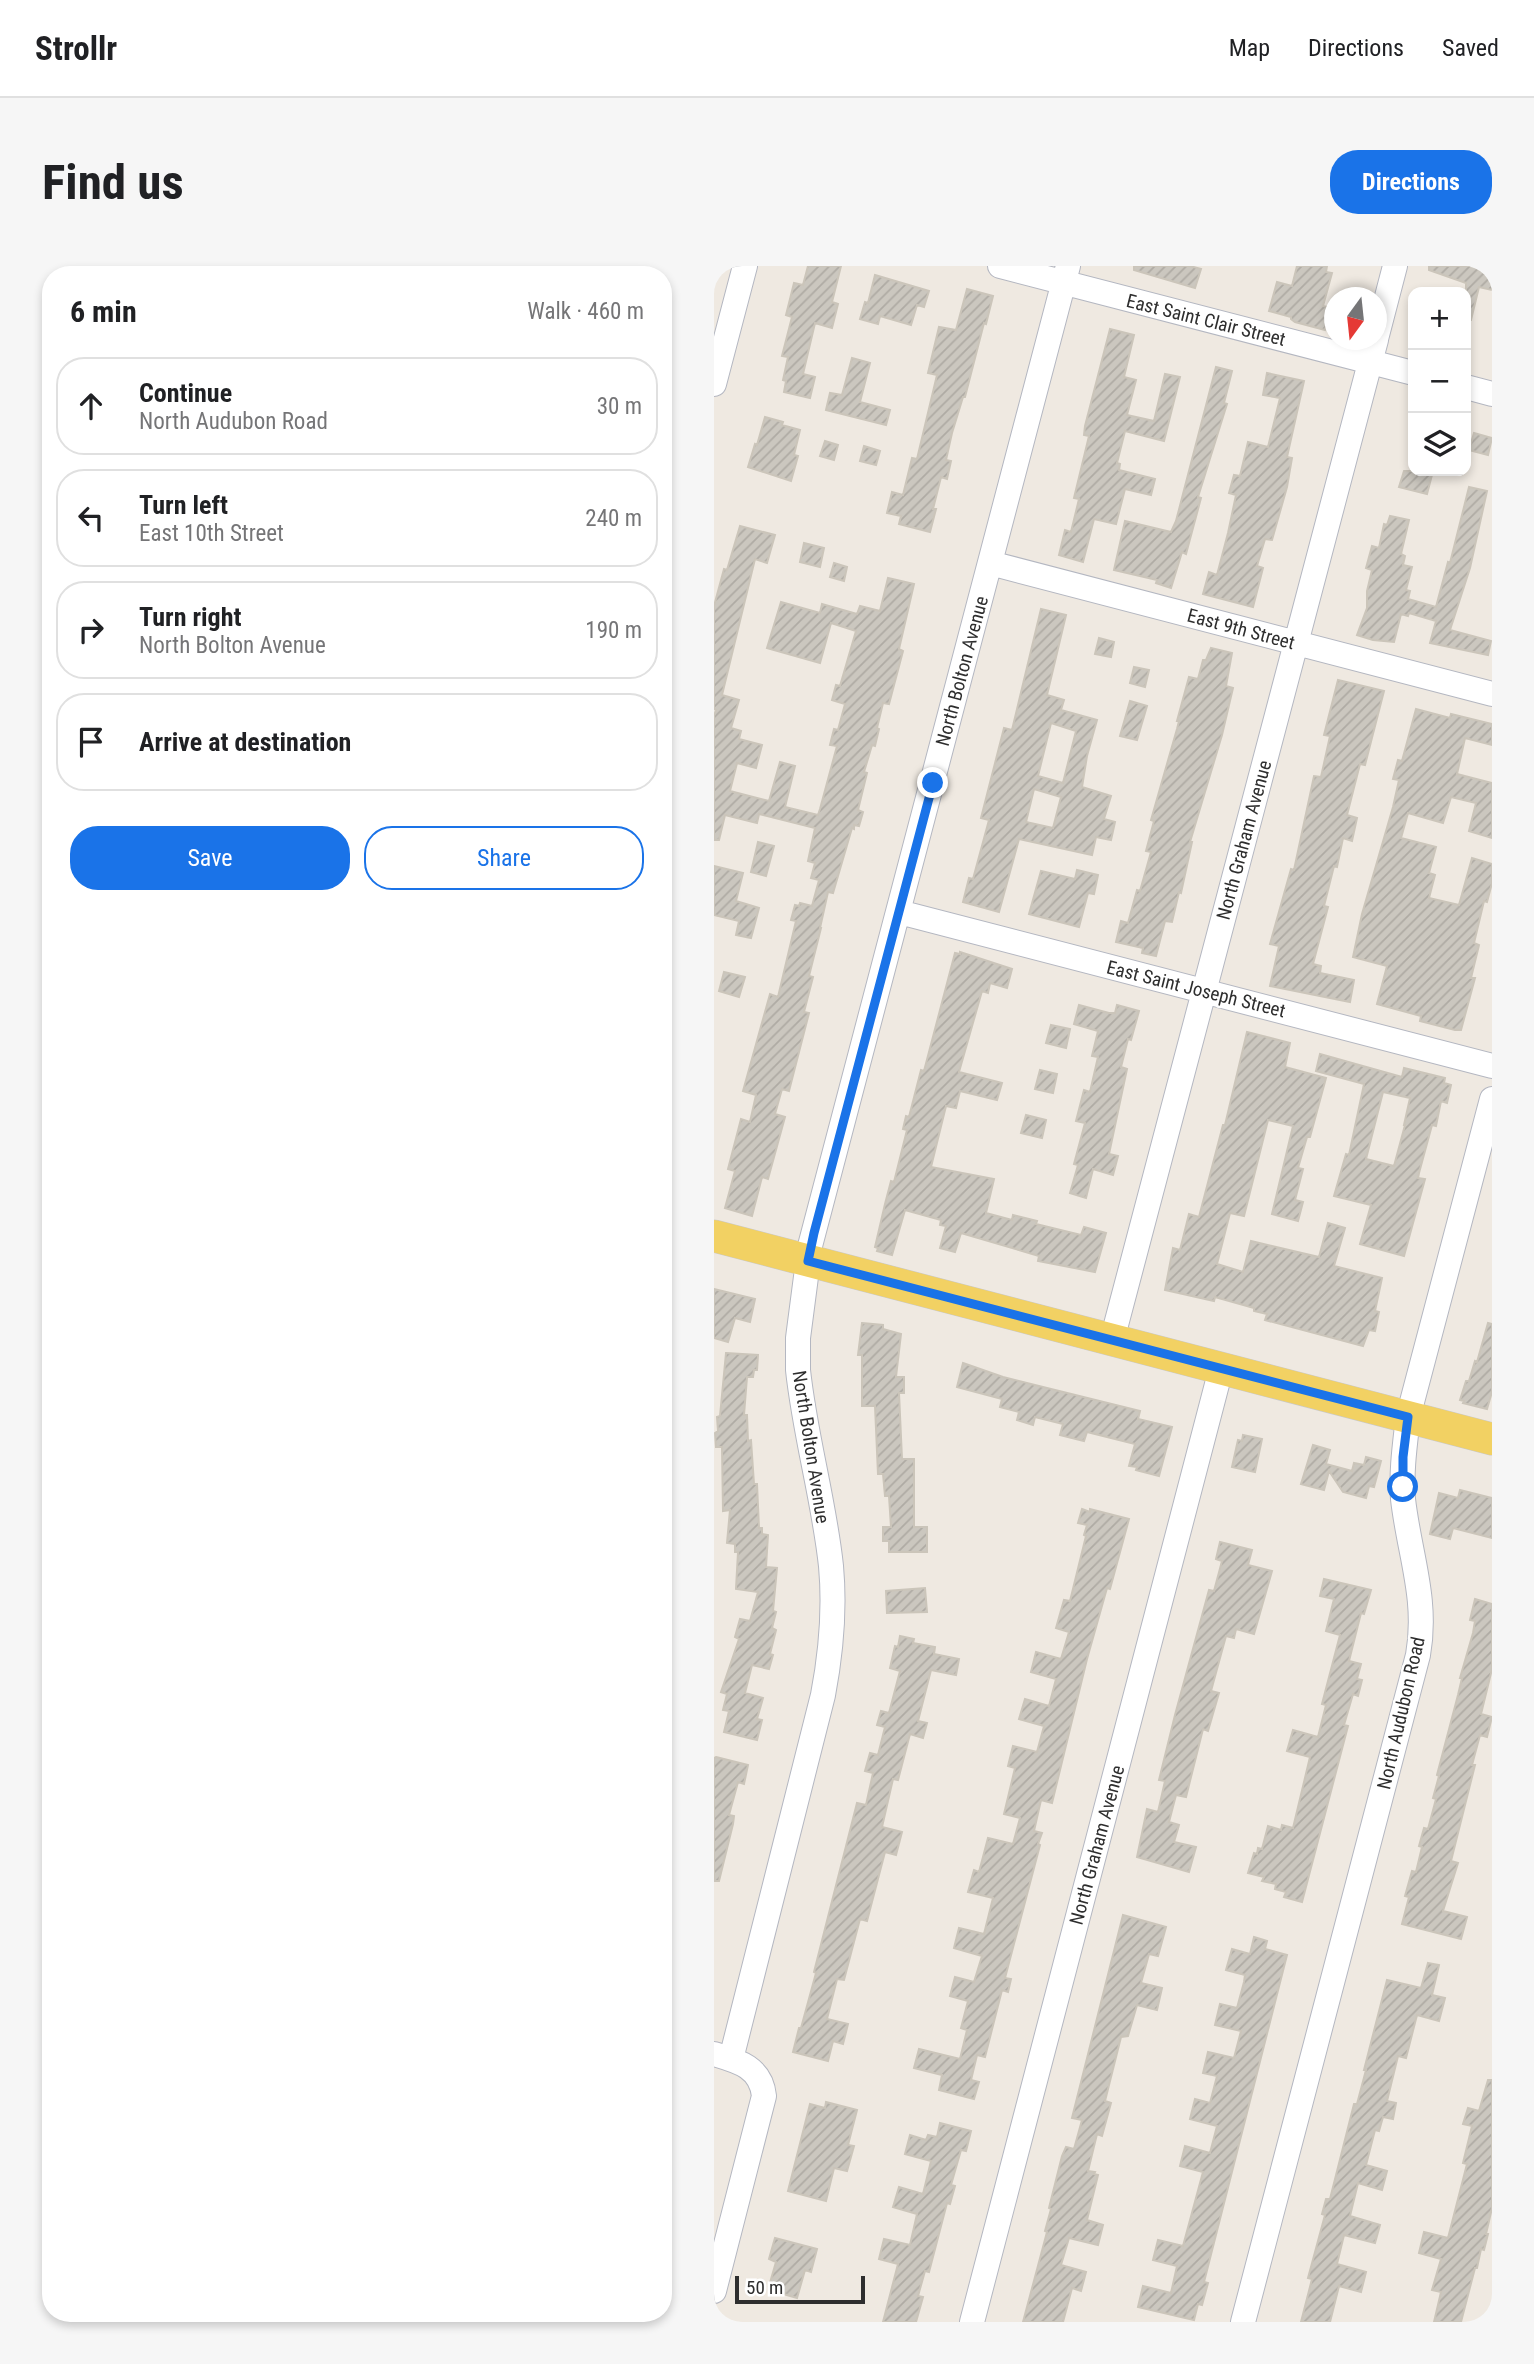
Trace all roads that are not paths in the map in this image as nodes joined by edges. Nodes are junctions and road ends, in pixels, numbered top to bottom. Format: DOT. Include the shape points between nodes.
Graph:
graph roads {
  1 [pos="745,266"];
  2 [pos="1000,266"];
  3 [pos="1395,266"];
  4 [pos="1066,274"];
  5 [pos="1387,298"];
  6 [pos="1324,335"];
  7 [pos="1374,350"];
  8 [pos="1379,350"];
  9 [pos="1408,370"];
  10 [pos="714,384"];
  11 [pos="1471,388"];
  12 [pos="1492,394"];
  13 [pos="990,563"];
  14 [pos="1296,643"];
  15 [pos="1492,694"];
  16 [pos="899,912"];
  17 [pos="1204,991"];
  18 [pos="1492,1066"];
  19 [pos="1492,1099"];
  20 [pos="714,1236"];
  21 [pos="808,1261"];
  22 [pos="1112,1340"];
  23 [pos="1221,1369"];
  24 [pos="1408,1417"];
  25 [pos="1492,1439"];
  26 [pos="723,2057"];
  27 [pos="714,2291"];
  28 [pos="972,2322"];
  29 [pos="1243,2322"];
  1 -- 10 [label="street"];
  2 -- 4 [label="street, East Saint Clair Street"];
  3 -- 5 [label="street, North Graham Avenue"];
  4 -- 6 [label="street, East Saint Clair Street"];
  4 -- 13 [label="street, North Bolton Avenue"];
  7 -- 14 [label="street, North Graham Avenue"];
  8 -- 9 [label="street, East Saint Clair Street"];
  11 -- 12 [label="street"];
  13 -- 14 [label="street, East 9th Street"];
  13 -- 16 [label="street, North Bolton Avenue"];
  14 -- 15 [label="street, East 9th Street"];
  14 -- 17 [label="street, North Graham Avenue"];
  16 -- 17 [label="street, East Saint Joseph Street"];
  16 -- 21 [label="street, North Bolton Avenue"];
  17 -- 18 [label="street, East Saint Joseph Street"];
  17 -- 22 [label="street, North Graham Avenue"];
  19 -- 24 [label="street, North Audubon Road"];
  20 -- 21 [label="main road"];
  21 -- 22 [label="main road"];
  21 -- 26 [label="street, North Bolton Avenue" via="798,1370 831,1565 830,1654 823,1695"];
  22 -- 23 [label="main road"];
  23 -- 24 [label="main road"];
  23 -- 28 [label="street, North Graham Avenue"];
  24 -- 25 [label="main road"];
  24 -- 29 [label="street, North Audubon Road" via="1403,1487 1420,1590 1419,1648"];
  26 -- 27 [label="street, North Bolton Avenue" via="746,2064 758,2077 763,2103"];
}
